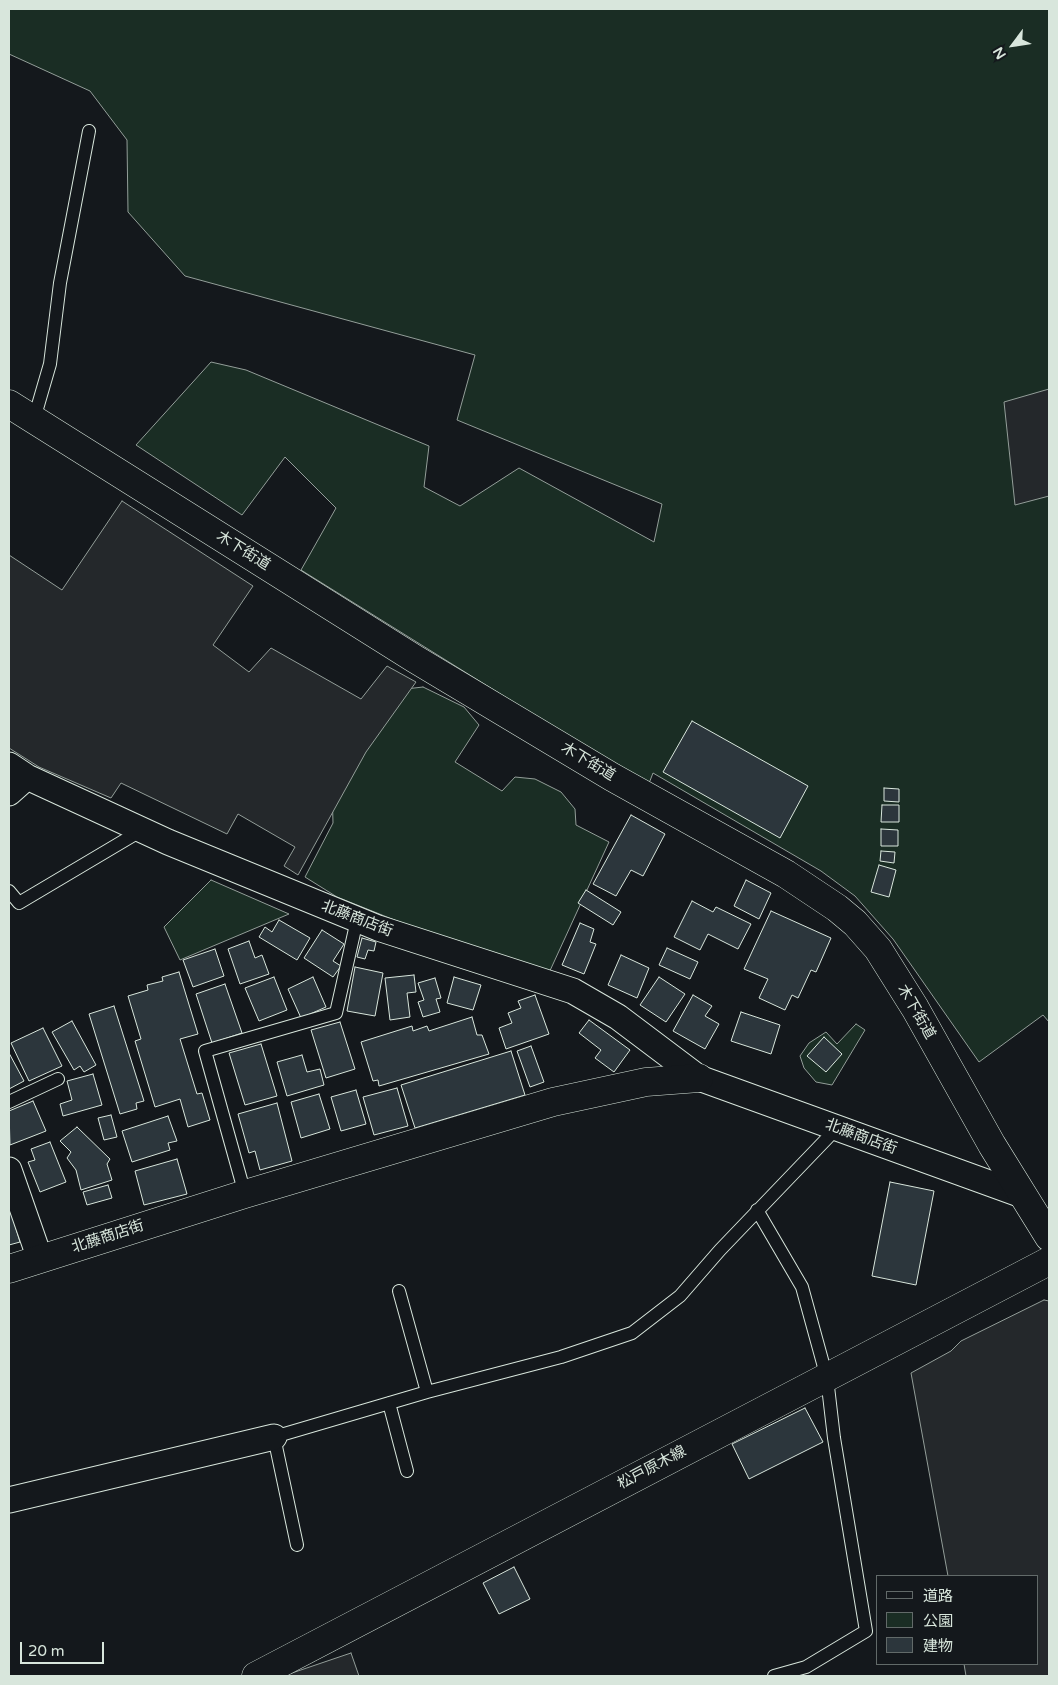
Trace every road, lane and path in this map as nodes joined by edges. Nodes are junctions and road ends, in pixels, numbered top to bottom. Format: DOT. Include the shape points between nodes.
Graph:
graph roads {
  1 [pos="89,131"];
  2 [pos="9,404"];
  3 [pos="34,419"];
  4 [pos="18,771"];
  5 [pos="9,793"];
  6 [pos="142,830"];
  7 [pos="9,891"];
  8 [pos="358,920"];
  9 [pos="699,1078"];
  10 [pos="58,1080"];
  11 [pos="9,1102"];
  12 [pos="837,1128"];
  13 [pos="9,1170"];
  14 [pos="245,1194"];
  15 [pos="1022,1195"];
  16 [pos="757,1210"];
  17 [pos="1049,1237"];
  18 [pos="40,1259"];
  19 [pos="1049,1261"];
  20 [pos="9,1269"];
  21 [pos="399,1291"];
  22 [pos="827,1378"];
  23 [pos="426,1392"];
  24 [pos="389,1403"];
  25 [pos="274,1437"];
  26 [pos="407,1471"];
  27 [pos="9,1500"];
  28 [pos="297,1545"];
  29 [pos="807,1672"];
  30 [pos="256,1676"];
  31 [pos="774,1676"];
  1 -- 3 [label="lane" via="60,282 50,364"];
  2 -- 3 [label="main road, 木下街道"];
  3 -- 15 [label="main road, 木下街道" via="415,659 612,777 786,874 837,908 878,949"];
  4 -- 5 [label="street"];
  4 -- 6 [label="street, 北藤商店街"];
  6 -- 7 [label="lane" via="19,903"];
  6 -- 8 [label="street, 北藤商店街"];
  8 -- 9 [label="street, 北藤商店街" via="573,991 618,1017"];
  8 -- 14 [label="lane" via="336,1013 205,1052"];
  9 -- 12 [label="street, 北藤商店街"];
  9 -- 14 [label="main road, 北藤商店街" via="646,1082 553,1102"];
  10 -- 11 [label="lane"];
  12 -- 15 [label="street, 北藤商店街"];
  12 -- 16 [label="lane"];
  13 -- 18 [label="street"];
  14 -- 18 [label="main road, 北藤商店街"];
  15 -- 17 [label="main road, 木下街道"];
  16 -- 22 [label="lane" via="802,1287"];
  16 -- 23 [label="lane" via="680,1296 632,1333 561,1358"];
  18 -- 20 [label="main road, 北藤商店街"];
  19 -- 22 [label="main road, 松戸原木線"];
  21 -- 23 [label="lane"];
  22 -- 29 [label="lane" via="866,1632"];
  22 -- 30 [label="main road, 松戸原木線"];
  23 -- 24 [label="lane"];
  24 -- 25 [label="lane"];
  24 -- 26 [label="lane"];
  25 -- 27 [label="street"];
  25 -- 28 [label="lane"];
  29 -- 31 [label="lane"];
}
